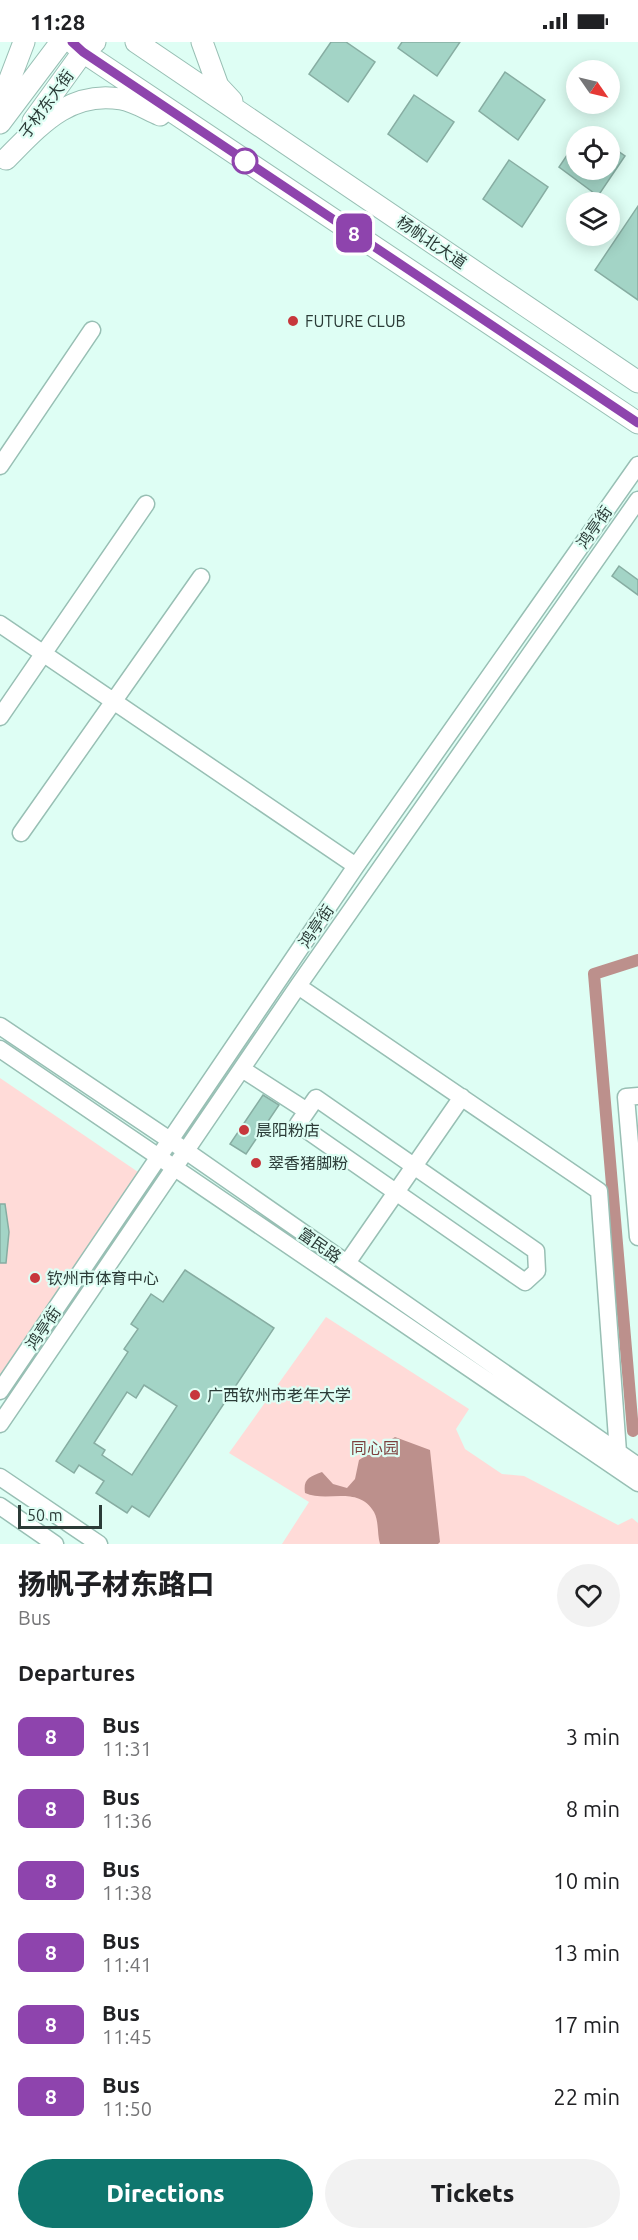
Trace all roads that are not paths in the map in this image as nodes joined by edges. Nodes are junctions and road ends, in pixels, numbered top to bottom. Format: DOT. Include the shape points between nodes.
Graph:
graph roads {
  1 [pos="24,42"];
  2 [pos="61,42"];
  3 [pos="136,42"];
  4 [pos="202,42"];
  5 [pos="84,46"];
  6 [pos="0,105"];
  7 [pos="246,117"];
  8 [pos="0,123"];
  9 [pos="204,133"];
  10 [pos="3,164"];
  11 [pos="92,330"];
  12 [pos="638,382"];
  13 [pos="638,423"];
  14 [pos="638,465"];
  15 [pos="0,466"];
  16 [pos="638,500"];
  17 [pos="146,504"];
  18 [pos="201,577"];
  19 [pos="0,624"];
  20 [pos="43,654"];
  21 [pos="114,701"];
  22 [pos="0,717"];
  23 [pos="21,833"];
  24 [pos="356,866"];
  25 [pos="298,986"];
  26 [pos="0,1026"];
  27 [pos="0,1050"];
  28 [pos="242,1069"];
  29 [pos="632,1096"];
  30 [pos="462,1097"];
  31 [pos="306,1111"];
  32 [pos="170,1141"];
  33 [pos="186,1151"];
  34 [pos="158,1158"];
  35 [pos="415,1165"];
  36 [pos="174,1169"];
  37 [pos="635,1172"];
  38 [pos="395,1193"];
  39 [pos="638,1237"];
  40 [pos="346,1263"];
  41 [pos="0,1391"];
  42 [pos="0,1424"];
  43 [pos="618,1452"];
  44 [pos="638,1466"];
  45 [pos="0,1477"];
  46 [pos="638,1483"];
  47 [pos="0,1506"];
  48 [pos="55,1544"];
  49 [pos="99,1544"];
  1 -- 6 [label="main road"];
  2 -- 8 [label="main road, 子材东大街"];
  3 -- 7 [label="main road, 杨帆北大道"];
  4 -- 7 [label="main road" via="218,86"];
  5 -- 9 [label="main road"];
  5 -- 10 [label="main road, 子材东大街"];
  7 -- 12 [label="main road, 杨帆北大道"];
  9 -- 10 [label="main road" via="123,99 83,99 50,116"];
  9 -- 13 [label="main road"];
  11 -- 15 [label="street"];
  14 -- 24 [label="street, 鸿亭街"];
  16 -- 25 [label="street, 鸿亭街"];
  17 -- 20 [label="street"];
  18 -- 21 [label="street"];
  19 -- 20 [label="street"];
  20 -- 21 [label="street"];
  20 -- 22 [label="street"];
  21 -- 23 [label="street"];
  21 -- 24 [label="street"];
  24 -- 32 [label="street, 鸿亭街"];
  25 -- 28 [label="street, 鸿亭街"];
  25 -- 30 [label="street"];
  26 -- 32 [label="street, 富民路"];
  27 -- 34 [label="street, 富民路"];
  28 -- 31 [label="street"];
  28 -- 33 [label="street, 鸿亭街"];
  29 -- 37 [label="street"];
  30 -- 35 [label="street"];
  30 -- 43 [label="street" via="599,1191"];
  31 -- 35 [label="street" via="316,1098"];
  31 -- 38 [label="street" via="298,1125"];
  32 -- 33 [label="street, 富民路"];
  32 -- 34 [label="street, 鸿亭街"];
  33 -- 36 [label="street, 鸿亭街"];
  33 -- 40 [label="street, 富民路"];
  34 -- 36 [label="street, 富民路"];
  34 -- 41 [label="street, 鸿亭街"];
  35 -- 38 [label="street"];
  35 -- 38 [label="street" via="536,1251 537,1271 525,1282"];
  36 -- 42 [label="street, 鸿亭街"];
  36 -- 46 [label="street, 富民路"];
  37 -- 39 [label="street"];
  38 -- 40 [label="street"];
  40 -- 43 [label="street, 富民路"];
  43 -- 44 [label="street, 富民路"];
  45 -- 49 [label="street"];
  47 -- 48 [label="street"];
}
